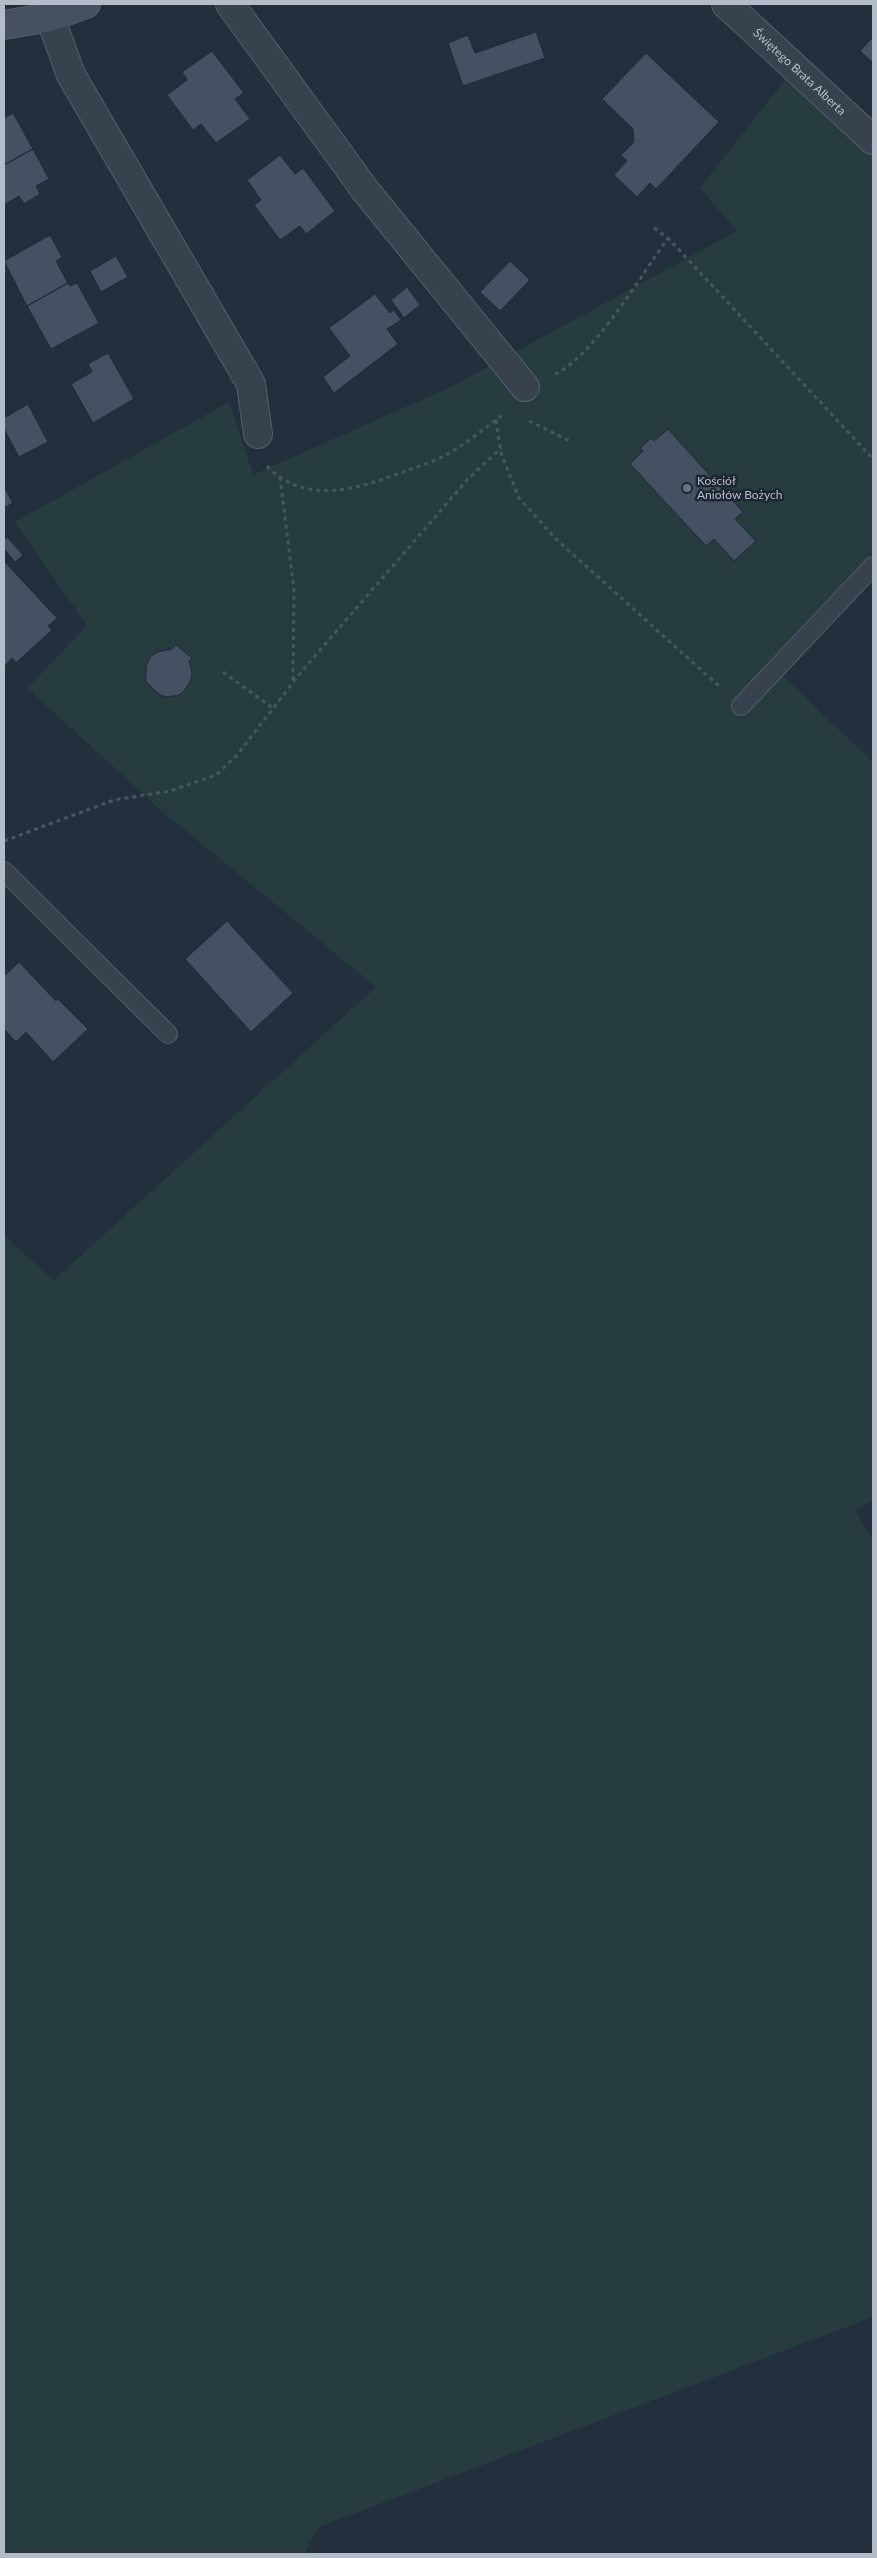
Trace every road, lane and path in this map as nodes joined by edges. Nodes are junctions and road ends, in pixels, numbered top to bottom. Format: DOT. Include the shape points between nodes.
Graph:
graph roads {
  1 [pos="86,4"];
  2 [pos="230,4"];
  3 [pos="726,4"];
  4 [pos="50,17"];
  5 [pos="4,25"];
  6 [pos="873,140"];
  7 [pos="654,228"];
  8 [pos="668,238"];
  9 [pos="525,387"];
  10 [pos="509,410"];
  11 [pos="496,420"];
  12 [pos="258,434"];
  13 [pos="572,442"];
  14 [pos="501,448"];
  15 [pos="873,459"];
  16 [pos="280,477"];
  17 [pos="873,566"];
  18 [pos="223,672"];
  19 [pos="293,683"];
  20 [pos="741,706"];
  21 [pos="272,708"];
  22 [pos="4,841"];
  23 [pos="4,871"];
  24 [pos="168,1034"];
  1 -- 4 [label="street"];
  2 -- 9 [label="street" via="365,190"];
  3 -- 6 [label="street, Świętego Brata Alberta"];
  4 -- 5 [label="street"];
  4 -- 12 [label="street" via="71,75 251,384"];
  7 -- 8 [label="path"];
  8 -- 9 [label="path" via="592,345 563,370"];
  8 -- 15 [label="path"];
  9 -- 10 [label="path"];
  10 -- 11 [label="path"];
  10 -- 13 [label="path"];
  11 -- 14 [label="path"];
  11 -- 16 [label="path" via="438,459 373,483 341,491 304,488"];
  12 -- 16 [label="path" via="261,453 268,467"];
  14 -- 19 [label="path" via="468,479"];
  14 -- 20 [label="path" via="519,498 557,540"];
  16 -- 19 [label="path" via="294,591"];
  17 -- 20 [label="lane"];
  18 -- 21 [label="path"];
  19 -- 21 [label="path"];
  21 -- 22 [label="path" via="237,754 216,775 170,791 114,800"];
  23 -- 24 [label="lane"];
}
